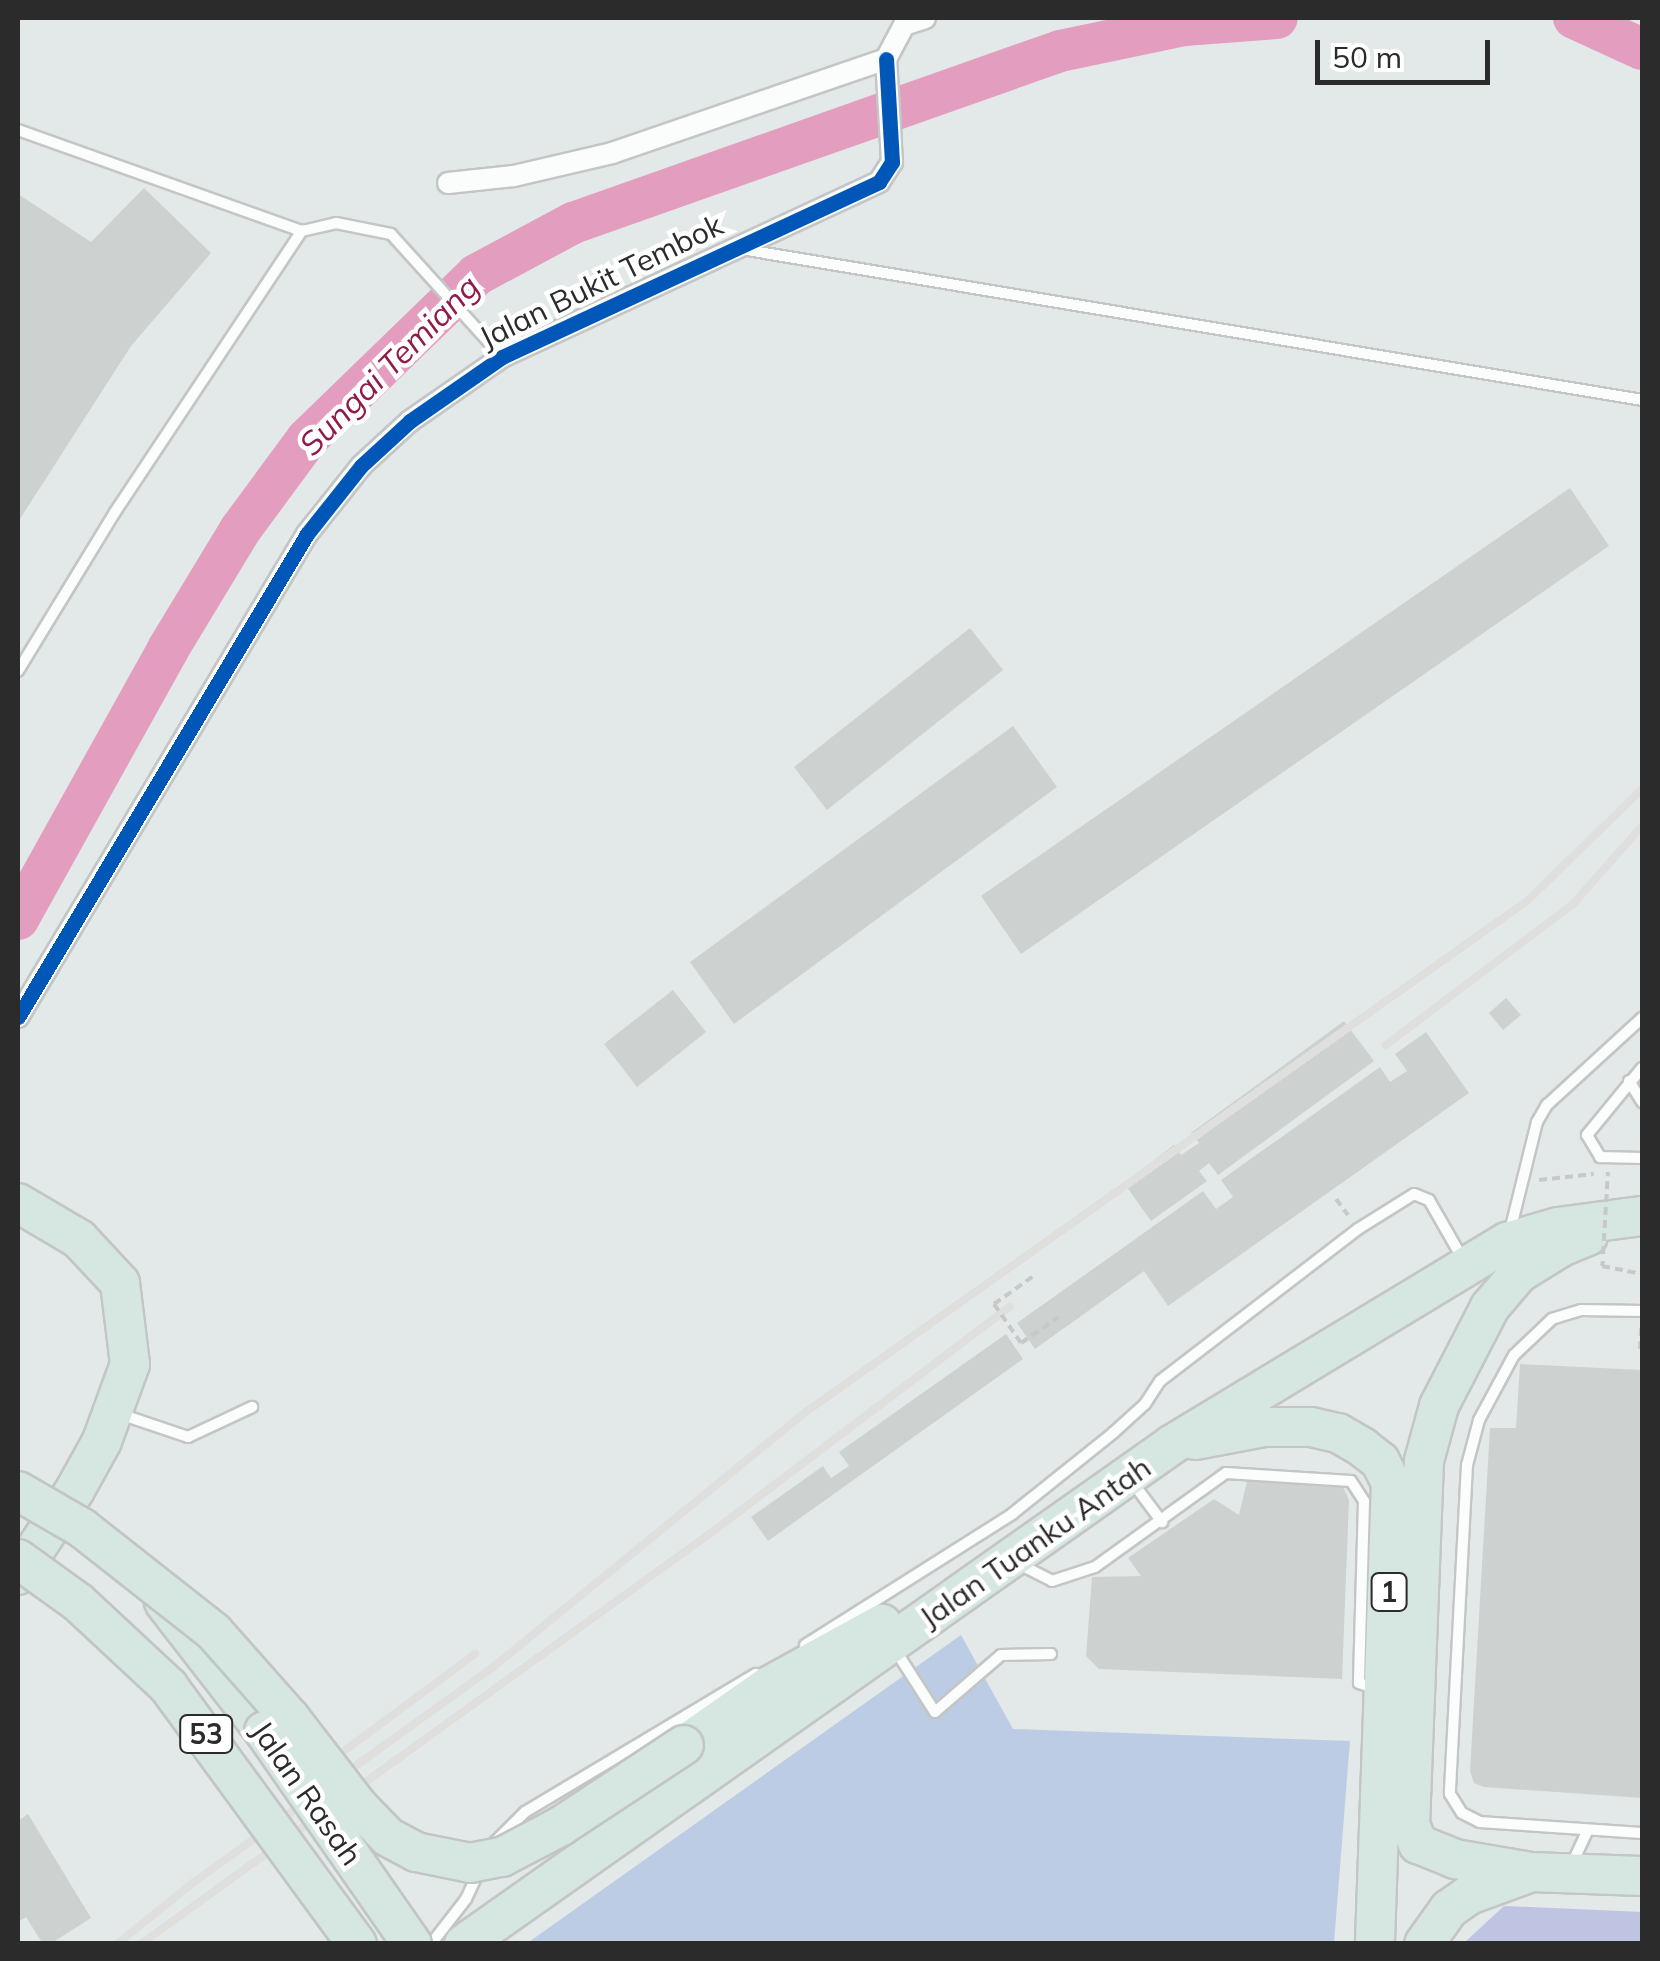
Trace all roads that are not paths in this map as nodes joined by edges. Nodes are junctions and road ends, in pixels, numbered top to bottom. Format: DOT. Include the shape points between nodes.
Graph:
graph roads {
  1 [pos="925,18"];
  2 [pos="886,59"];
  3 [pos="18,130"];
  4 [pos="448,183"];
  5 [pos="302,231"];
  6 [pos="730,247"];
  7 [pos="502,356"];
  8 [pos="1642,400"];
  9 [pos="18,671"];
  10 [pos="43,974"];
  11 [pos="18,1016"];
  12 [pos="1642,1018"];
  13 [pos="18,1033"];
  14 [pos="1642,1068"];
  15 [pos="1628,1081"];
  16 [pos="1642,1102"];
  17 [pos="1642,1158"];
  18 [pos="18,1203"];
  19 [pos="1642,1218"];
  20 [pos="18,1234"];
  21 [pos="1507,1242"];
  22 [pos="1468,1266"];
  23 [pos="1642,1312"];
  24 [pos="129,1333"];
  25 [pos="252,1407"];
  26 [pos="114,1412"];
  27 [pos="1173,1444"];
  28 [pos="1129,1477"];
  29 [pos="18,1491"];
  30 [pos="1162,1522"];
  31 [pos="18,1560"];
  32 [pos="1000,1566"];
  33 [pos="140,1573"];
  34 [pos="18,1574"];
  35 [pos="891,1643"];
  36 [pos="790,1654"];
  37 [pos="1051,1654"];
  38 [pos="774,1663"];
  39 [pos="1384,1691"];
  40 [pos="1588,1830"];
  41 [pos="1642,1834"];
  42 [pos="1549,1873"];
  43 [pos="1642,1876"];
  44 [pos="357,1944"];
  45 [pos="412,1944"];
  46 [pos="431,1944"];
  47 [pos="464,1944"];
  48 [pos="1375,1944"];
  49 [pos="1424,1944"];
  1 -- 2 [label="street" via="904,24"];
  2 -- 4 [label="street" via="612,153"];
  2 -- 6 [label="street, Jalan Bukit Tembok" via="892,162 879,182"];
  3 -- 5 [label="lane"];
  5 -- 7 [label="lane" via="336,224 391,234"];
  5 -- 9 [label="lane"];
  6 -- 7 [label="street, Jalan Bukit Tembok"];
  6 -- 8 [label="lane"];
  7 -- 10 [label="street, Jalan Bukit Tembok" via="361,466 307,534"];
  10 -- 11 [label="street, Jalan Bukit Tembok"];
  10 -- 13 [label="street, Jalan Bukit Tembok"];
  12 -- 21 [label="lane" via="1547,1105"];
  14 -- 15 [label="lane"];
  15 -- 16 [label="lane"];
  15 -- 17 [label="lane" via="1587,1135 1600,1157"];
  18 -- 24 [label="highway" via="78,1240 120,1282"];
  19 -- 21 [label="highway, Jalan Tuanku Antah / 1" via="1558,1227"];
  19 -- 42 [label="highway, 1" via="1561,1246 1519,1273 1490,1306 1465,1352 1439,1406 1424,1461 1410,1825 1418,1844 1435,1854"];
  20 -- 24 [label="highway" via="48,1246 94,1284"];
  21 -- 22 [label="highway, Jalan Tuanku Antah / 1"];
  22 -- 27 [label="highway, Jalan Tuanku Antah / 1"];
  22 -- 36 [label="lane" via="1429,1200 1414,1194 1358,1229 1160,1381 1113,1433 1012,1514"];
  23 -- 40 [label="lane" via="1581,1310 1552,1319 1530,1336 1479,1420 1467,1465 1450,1794 1480,1822"];
  24 -- 26 [label="highway" via="130,1364"];
  25 -- 26 [label="lane" via="188,1436"];
  26 -- 34 [label="highway" via="76,1490"];
  27 -- 28 [label="highway, Jalan Tuanku Antah / 1"];
  27 -- 39 [label="highway, 1" via="1264,1427 1311,1427 1338,1433 1380,1461 1391,1483 1393,1522"];
  28 -- 30 [label="lane"];
  28 -- 32 [label="highway, Jalan Tuanku Antah / 1"];
  29 -- 33 [label="highway, Jalan Rasah / 53, bridge"];
  30 -- 32 [label="lane" via="1095,1567 1052,1581"];
  30 -- 39 [label="lane" via="1226,1473 1350,1481 1364,1501 1359,1684"];
  31 -- 44 [label="highway, Jalan Rasah / 53, bridge" via="80,1603 168,1686"];
  32 -- 33 [label="highway, bridge" via="769,1686 527,1846 470,1863 443,1860 388,1838 214,1632"];
  32 -- 35 [label="highway, Jalan Tuanku Antah / 1"];
  33 -- 45 [label="highway, Jalan Rasah / 53, bridge" via="264,1731"];
  35 -- 37 [label="lane" via="935,1712 1001,1655"];
  35 -- 47 [label="highway, Jalan Tuanku Antah / 1"];
  38 -- 46 [label="lane" via="525,1812 490,1846 466,1899"];
  39 -- 48 [label="highway, 1"];
  40 -- 41 [label="lane"];
  40 -- 42 [label="lane"];
  42 -- 43 [label="highway, 1"];
  42 -- 49 [label="highway, 1" via="1468,1894"];
}
